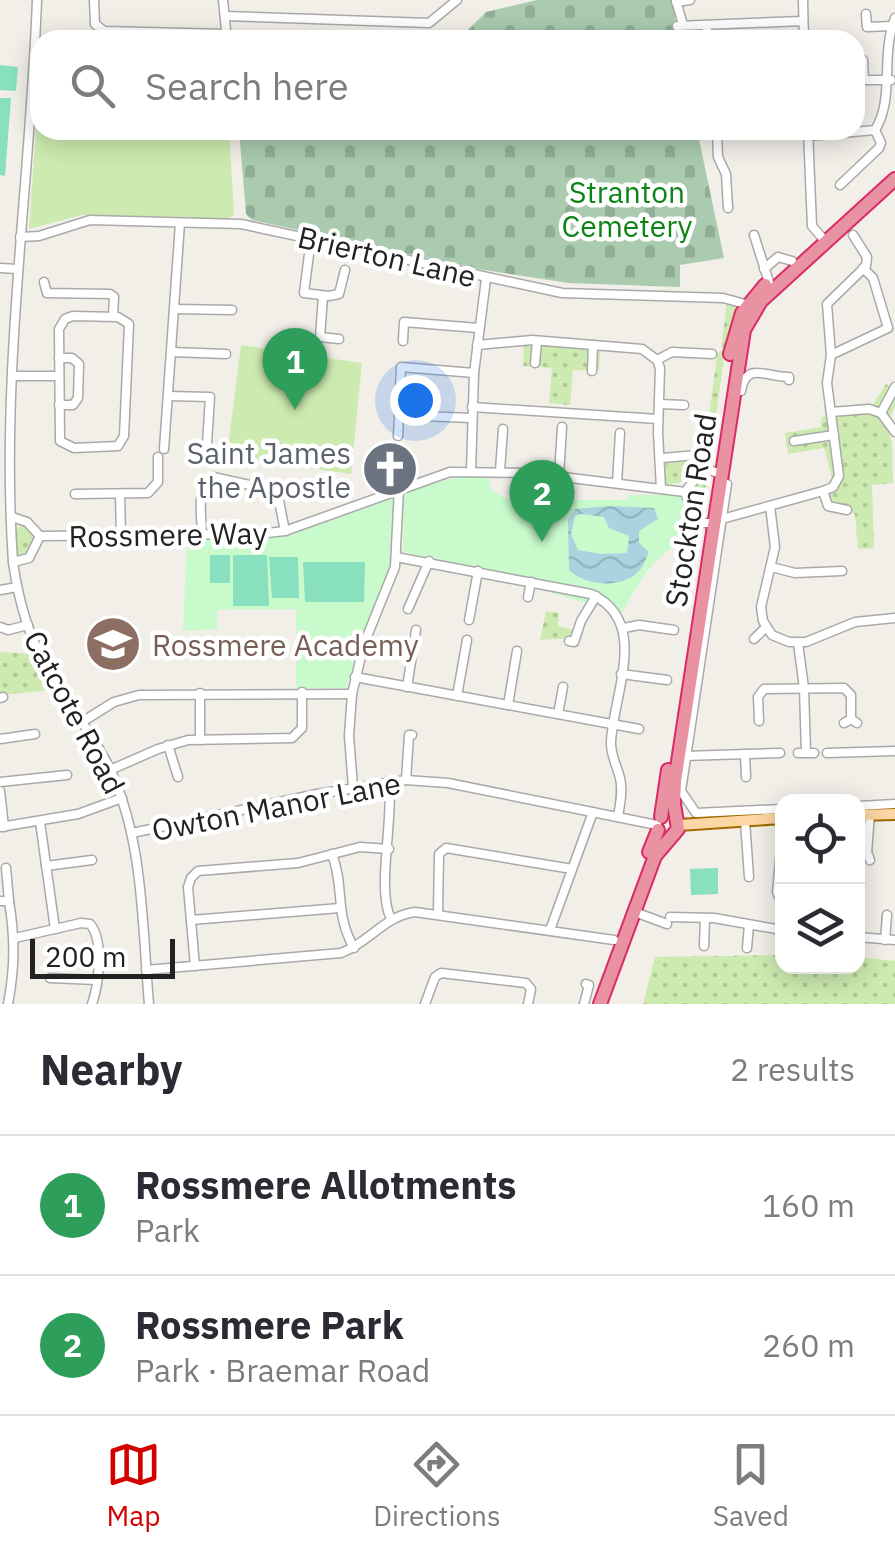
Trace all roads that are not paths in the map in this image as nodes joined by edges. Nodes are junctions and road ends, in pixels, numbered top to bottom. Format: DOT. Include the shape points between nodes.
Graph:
graph roads {
  1 [pos="37,0"];
  2 [pos="94,0"];
  3 [pos="223,0"];
  4 [pos="457,0"];
  5 [pos="690,0"];
  6 [pos="803,0"];
  7 [pos="676,1"];
  8 [pos="866,14"];
  9 [pos="224,16"];
  10 [pos="803,21"];
  11 [pos="893,22"];
  12 [pos="707,24"];
  13 [pos="36,30"];
  14 [pos="103,30"];
  15 [pos="226,30"];
  16 [pos="707,30"];
  17 [pos="803,30"];
  18 [pos="893,64"];
  19 [pos="865,80"];
  20 [pos="891,80"];
  21 [pos="30,122"];
  22 [pos="865,130"];
  23 [pos="875,130"];
  24 [pos="717,140"];
  25 [pos="808,140"];
  26 [pos="895,168"];
  27 [pos="895,179"];
  28 [pos="839,187"];
  29 [pos="728,208"];
  30 [pos="180,222"];
  31 [pos="754,235"];
  32 [pos="853,235"];
  33 [pos="20,237"];
  34 [pos="311,239"];
  35 [pos="823,239"];
  36 [pos="0,268"];
  37 [pos="863,268"];
  38 [pos="17,269"];
  39 [pos="345,270"];
  40 [pos="486,279"];
  41 [pos="766,279"];
  42 [pos="44,282"];
  43 [pos="323,296"];
  44 [pos="225,300"];
  45 [pos="751,307"];
  46 [pos="176,310"];
  47 [pos="113,316"];
  48 [pos="478,328"];
  49 [pos="339,339"];
  50 [pos="403,341"];
  51 [pos="537,341"];
  52 [pos="476,345"];
  53 [pos="593,346"];
  54 [pos="172,352"];
  55 [pos="712,354"];
  56 [pos="739,354"];
  57 [pos="831,355"];
  58 [pos="60,358"];
  59 [pos="657,360"];
  60 [pos="534,362"];
  61 [pos="217,366"];
  62 [pos="592,370"];
  63 [pos="752,372"];
  64 [pos="474,373"];
  65 [pos="13,376"];
  66 [pos="58,376"];
  67 [pos="790,380"];
  68 [pos="894,386"];
  69 [pos="400,387"];
  70 [pos="168,396"];
  71 [pos="210,397"];
  72 [pos="222,397"];
  73 [pos="731,403"];
  74 [pos="659,404"];
  75 [pos="59,405"];
  76 [pos="684,405"];
  77 [pos="472,406"];
  78 [pos="12,410"];
  79 [pos="0,411"];
  80 [pos="831,412"];
  81 [pos="881,413"];
  82 [pos="472,418"];
  83 [pos="658,420"];
  84 [pos="562,427"];
  85 [pos="504,429"];
  86 [pos="895,432"];
  87 [pos="620,434"];
  88 [pos="834,435"];
  89 [pos="398,436"];
  90 [pos="205,439"];
  91 [pos="794,442"];
  92 [pos="696,455"];
  93 [pos="662,458"];
  94 [pos="717,471"];
  95 [pos="471,472"];
  96 [pos="500,472"];
  97 [pos="559,475"];
  98 [pos="617,483"];
  99 [pos="399,488"];
  100 [pos="662,489"];
  101 [pos="823,491"];
  102 [pos="685,492"];
  103 [pos="75,494"];
  104 [pos="120,494"];
  105 [pos="770,506"];
  106 [pos="847,510"];
  107 [pos="12,517"];
  108 [pos="713,522"];
  109 [pos="285,531"];
  110 [pos="202,535"];
  111 [pos="40,536"];
  112 [pos="121,536"];
  113 [pos="396,557"];
  114 [pos="429,561"];
  115 [pos="13,562"];
  116 [pos="772,567"];
  117 [pos="478,572"];
  118 [pos="842,572"];
  119 [pos="531,582"];
  120 [pos="17,587"];
  121 [pos="0,590"];
  122 [pos="596,596"];
  123 [pos="528,598"];
  124 [pos="408,609"];
  125 [pos="895,618"];
  126 [pos="469,620"];
  127 [pos="28,626"];
  128 [pos="0,627"];
  129 [pos="624,628"];
  130 [pos="766,628"];
  131 [pos="416,630"];
  132 [pos="674,630"];
  133 [pos="754,638"];
  134 [pos="467,640"];
  135 [pos="574,642"];
  136 [pos="798,643"];
  137 [pos="517,651"];
  138 [pos="621,674"];
  139 [pos="355,677"];
  140 [pos="666,680"];
  141 [pos="406,687"];
  142 [pos="563,687"];
  143 [pos="804,688"];
  144 [pos="302,692"];
  145 [pos="200,693"];
  146 [pos="352,694"];
  147 [pos="457,696"];
  148 [pos="508,705"];
  149 [pos="558,714"];
  150 [pos="82,722"];
  151 [pos="851,722"];
  152 [pos="614,724"];
  153 [pos="758,724"];
  154 [pos="639,729"];
  155 [pos="34,734"];
  156 [pos="412,735"];
  157 [pos="0,738"];
  158 [pos="853,739"];
  159 [pos="200,740"];
  160 [pos="168,745"];
  161 [pos="895,751"];
  162 [pos="828,752"];
  163 [pos="854,752"];
  164 [pos="780,753"];
  165 [pos="806,753"];
  166 [pos="745,754"];
  167 [pos="683,756"];
  168 [pos="110,770"];
  169 [pos="64,772"];
  170 [pos="178,776"];
  171 [pos="746,777"];
  172 [pos="406,780"];
  173 [pos="390,781"];
  174 [pos="0,782"];
  175 [pos="354,787"];
  176 [pos="0,791"];
  177 [pos="122,798"];
  178 [pos="895,804"];
  179 [pos="865,806"];
  180 [pos="775,810"];
  181 [pos="593,812"];
  182 [pos="865,814"];
  183 [pos="895,814"];
  184 [pos="618,817"];
  185 [pos="775,819"];
  186 [pos="745,821"];
  187 [pos="40,822"];
  188 [pos="659,824"];
  189 [pos="676,826"];
  190 [pos="2,827"];
  191 [pos="132,833"];
  192 [pos="389,849"];
  193 [pos="332,854"];
  194 [pos="92,860"];
  195 [pos="46,866"];
  196 [pos="6,868"];
  197 [pos="572,870"];
  198 [pos="749,877"];
  199 [pos="4,901"];
  200 [pos="340,908"];
  201 [pos="438,914"];
  202 [pos="640,914"];
  203 [pos="887,915"];
  204 [pos="705,918"];
  205 [pos="391,919"];
  206 [pos="191,920"];
  207 [pos="748,925"];
  208 [pos="55,928"];
  209 [pos="775,929"];
  210 [pos="550,930"];
  211 [pos="865,938"];
  212 [pos="702,939"];
  213 [pos="614,940"];
  214 [pos="890,940"];
  215 [pos="15,942"];
  216 [pos="0,946"];
  217 [pos="354,948"];
  218 [pos="748,948"];
  219 [pos="195,966"];
  220 [pos="146,970"];
  221 [pos="50,978"];
  222 [pos="96,980"];
  223 [pos="586,984"];
  224 [pos="8,1004"];
  225 [pos="92,1004"];
  226 [pos="149,1004"];
  227 [pos="426,1004"];
  228 [pos="528,1004"];
  229 [pos="584,1004"];
  230 [pos="592,1004"];
  231 [pos="600,1004"];
  1 -- 13 [label="street, Catcote Road"];
  2 -- 14 [label="street" via="95,24"];
  3 -- 9 [label="street"];
  4 -- 9 [label="street" via="428,22"];
  5 -- 7 [label="street"];
  6 -- 10 [label="street"];
  7 -- 12 [label="street" via="680,25"];
  8 -- 11 [label="street" via="867,27"];
  9 -- 15 [label="street"];
  10 -- 12 [label="street"];
  10 -- 17 [label="street"];
  11 -- 18 [label="street"];
  12 -- 16 [label="street"];
  18 -- 20 [label="street"];
  19 -- 20 [label="street"];
  20 -- 23 [label="street" via="891,108"];
  21 -- 33 [label="street, Catcote Road"];
  22 -- 23 [label="street"];
  23 -- 28 [label="street" via="880,145"];
  24 -- 29 [label="street"];
  25 -- 35 [label="street" via="812,226"];
  26 -- 35 [label="highway"];
  27 -- 35 [label="highway, Stockton Road"];
  30 -- 33 [label="street, Brierton Lane" via="90,220"];
  30 -- 34 [label="street, Brierton Lane" via="241,224"];
  30 -- 46 [label="street"];
  31 -- 41 [label="street"];
  32 -- 37 [label="street" via="867,257"];
  33 -- 38 [label="street, Catcote Road"];
  34 -- 40 [label="street, Brierton Lane"];
  34 -- 43 [label="street" via="304,293"];
  35 -- 41 [label="highway, Stockton Road"];
  35 -- 45 [label="highway, Stockton Road"];
  36 -- 38 [label="street"];
  37 -- 57 [label="street" via="827,304"];
  37 -- 57 [label="street" via="888,328"];
  38 -- 65 [label="street, Catcote Road"];
  39 -- 43 [label="street" via="339,294"];
  40 -- 45 [label="street, Brierton Lane" via="570,294 723,298"];
  40 -- 48 [label="street"];
  41 -- 45 [label="highway, Stockton Road"];
  42 -- 47 [label="street" via="47,293 110,294"];
  43 -- 49 [label="street" via="320,337"];
  44 -- 46 [label="street" via="228,310"];
  45 -- 56 [label="highway, Stockton Road"];
  45 -- 73 [label="highway, Stockton Road" via="733,338"];
  46 -- 54 [label="street"];
  47 -- 58 [label="street" via="65,318"];
  47 -- 75 [label="street" via="131,330 122,441 110,448 64,444"];
  48 -- 50 [label="street" via="404,322"];
  48 -- 52 [label="street"];
  51 -- 52 [label="street"];
  51 -- 53 [label="street"];
  51 -- 60 [label="street"];
  52 -- 64 [label="street"];
  53 -- 59 [label="street" via="642,350"];
  53 -- 62 [label="street"];
  54 -- 61 [label="street" via="222,354"];
  54 -- 70 [label="street"];
  55 -- 59 [label="street" via="672,352"];
  56 -- 63 [label="street"];
  56 -- 73 [label="highway, Stockton Road"];
  57 -- 80 [label="street"];
  58 -- 66 [label="street"];
  58 -- 75 [label="street" via="77,361 78,398"];
  59 -- 74 [label="street"];
  63 -- 67 [label="street"];
  63 -- 73 [label="street"];
  64 -- 69 [label="street" via="401,368"];
  64 -- 77 [label="street"];
  65 -- 66 [label="street"];
  65 -- 78 [label="street, Catcote Road"];
  66 -- 75 [label="street"];
  68 -- 81 [label="street"];
  70 -- 71 [label="street"];
  70 -- 104 [label="street" via="158,482 148,493"];
  71 -- 72 [label="street"];
  71 -- 90 [label="street"];
  73 -- 94 [label="highway, Stockton Road"];
  73 -- 108 [label="street, Stockton Road"];
  74 -- 76 [label="street"];
  74 -- 83 [label="street"];
  77 -- 82 [label="street"];
  77 -- 83 [label="street"];
  78 -- 79 [label="street"];
  78 -- 107 [label="street, Catcote Road"];
  80 -- 81 [label="street"];
  80 -- 88 [label="street"];
  81 -- 86 [label="street"];
  82 -- 89 [label="street" via="399,415"];
  82 -- 95 [label="street"];
  83 -- 93 [label="street"];
  84 -- 97 [label="street"];
  85 -- 96 [label="street"];
  87 -- 98 [label="street"];
  88 -- 91 [label="street"];
  88 -- 101 [label="street" via="840,472"];
  92 -- 93 [label="street"];
  93 -- 100 [label="street"];
  94 -- 102 [label="street" via="699,471"];
  94 -- 108 [label="highway, Stockton Road"];
  95 -- 96 [label="street, Rossmere Way"];
  95 -- 99 [label="street, Rossmere Way"];
  96 -- 97 [label="street, Rossmere Way"];
  97 -- 98 [label="street, Rossmere Way"];
  98 -- 100 [label="street, Rossmere Way"];
  99 -- 109 [label="street, Rossmere Way"];
  99 -- 113 [label="street"];
  100 -- 102 [label="street, Rossmere Way"];
  101 -- 105 [label="street"];
  101 -- 106 [label="street" via="828,506"];
  102 -- 108 [label="street" via="692,518 699,525"];
  103 -- 104 [label="street"];
  104 -- 112 [label="street"];
  105 -- 108 [label="street"];
  105 -- 116 [label="street"];
  107 -- 111 [label="street"];
  107 -- 115 [label="street, Catcote Road"];
  108 -- 167 [label="highway, Stockton Road"];
  108 -- 188 [label="highway, Stockton Road"];
  109 -- 110 [label="street, Rossmere Way"];
  109 -- 110 [label="street" via="273,490 216,477 202,486"];
  110 -- 112 [label="street, Rossmere Way"];
  111 -- 112 [label="street, Rossmere Way"];
  111 -- 115 [label="street, Rossmere Way" via="28,558"];
  113 -- 114 [label="street"];
  113 -- 139 [label="street"];
  114 -- 117 [label="street"];
  114 -- 124 [label="street"];
  115 -- 120 [label="street, Catcote Road"];
  116 -- 118 [label="street"];
  116 -- 130 [label="street" via="761,607"];
  117 -- 119 [label="street"];
  117 -- 126 [label="street"];
  119 -- 122 [label="street"];
  119 -- 123 [label="street"];
  120 -- 121 [label="street"];
  120 -- 127 [label="street, Catcote Road"];
  122 -- 129 [label="street" via="612,606"];
  122 -- 135 [label="street"];
  125 -- 136 [label="street" via="862,620"];
  127 -- 128 [label="street"];
  127 -- 150 [label="street, Catcote Road"];
  129 -- 132 [label="street"];
  129 -- 138 [label="street"];
  130 -- 133 [label="street"];
  130 -- 136 [label="street"];
  131 -- 141 [label="street"];
  134 -- 147 [label="street"];
  136 -- 143 [label="street"];
  137 -- 148 [label="street"];
  138 -- 140 [label="street"];
  138 -- 152 [label="street"];
  139 -- 141 [label="street"];
  139 -- 146 [label="street"];
  141 -- 147 [label="street"];
  142 -- 149 [label="street"];
  143 -- 151 [label="street" via="844,688 851,694"];
  143 -- 153 [label="street" via="764,688"];
  143 -- 165 [label="street"];
  144 -- 145 [label="street"];
  144 -- 146 [label="street"];
  144 -- 159 [label="street" via="302,728 292,738"];
  145 -- 150 [label="street" via="125,698"];
  145 -- 159 [label="street"];
  146 -- 175 [label="street"];
  147 -- 148 [label="street"];
  148 -- 149 [label="street"];
  149 -- 152 [label="street"];
  150 -- 168 [label="street, Catcote Road"];
  152 -- 154 [label="street"];
  152 -- 184 [label="street" via="611,746 622,787"];
  155 -- 157 [label="street"];
  156 -- 172 [label="street"];
  158 -- 163 [label="street"];
  159 -- 160 [label="street"];
  160 -- 168 [label="street"];
  160 -- 170 [label="street"];
  161 -- 163 [label="street"];
  162 -- 163 [label="street"];
  164 -- 166 [label="street"];
  166 -- 167 [label="street"];
  166 -- 171 [label="street"];
  167 -- 180 [label="street, Stockton Road" via="681,791 692,810"];
  167 -- 189 [label="highway, Stockton Road"];
  168 -- 177 [label="street, Catcote Road"];
  169 -- 174 [label="street"];
  172 -- 173 [label="street, Owton Manor Lane"];
  172 -- 181 [label="street, Owton Manor Lane"];
  173 -- 175 [label="street, Owton Manor Lane"];
  173 -- 192 [label="street"];
  175 -- 191 [label="street, Owton Manor Lane"];
  176 -- 190 [label="street"];
  177 -- 187 [label="street, Owton Manor Lane"];
  177 -- 191 [label="street, Catcote Road"];
  178 -- 179 [label="street"];
  181 -- 184 [label="street, Owton Manor Lane"];
  181 -- 197 [label="street"];
  182 -- 183 [label="main road"];
  184 -- 188 [label="street, Owton Manor Lane"];
  185 -- 186 [label="main road"];
  186 -- 189 [label="main road"];
  186 -- 198 [label="street"];
  187 -- 190 [label="street, Owton Manor Lane"];
  187 -- 195 [label="street"];
  188 -- 189 [label="highway" via="667,836"];
  188 -- 189 [label="highway" via="668,814"];
  188 -- 213 [label="highway, Stockton Road"];
  189 -- 231 [label="highway" via="651,864"];
  191 -- 220 [label="street, Catcote Road"];
  192 -- 193 [label="street"];
  192 -- 205 [label="street" via="385,904"];
  193 -- 200 [label="street"];
  193 -- 206 [label="street" via="298,864 198,872 188,885"];
  194 -- 195 [label="street"];
  195 -- 208 [label="street"];
  196 -- 199 [label="street"];
  197 -- 201 [label="street" via="446,848 439,854"];
  197 -- 210 [label="street"];
  199 -- 215 [label="street"];
  200 -- 206 [label="street"];
  200 -- 217 [label="street"];
  201 -- 205 [label="street"];
  201 -- 210 [label="street"];
  202 -- 204 [label="street"];
  203 -- 214 [label="street"];
  204 -- 207 [label="street"];
  204 -- 212 [label="street"];
  205 -- 217 [label="street"];
  206 -- 219 [label="street"];
  207 -- 209 [label="street"];
  207 -- 218 [label="street"];
  208 -- 215 [label="street"];
  208 -- 222 [label="street" via="93,926"];
  210 -- 213 [label="street"];
  211 -- 214 [label="street"];
  213 -- 230 [label="highway, Stockton Road"];
  215 -- 216 [label="street"];
  215 -- 224 [label="street"];
  217 -- 219 [label="street"];
  219 -- 220 [label="street"];
  220 -- 226 [label="street, Catcote Road"];
  221 -- 222 [label="street"];
  222 -- 225 [label="street"];
  223 -- 229 [label="street"];
  227 -- 228 [label="street" via="441,973 526,983"];
}
